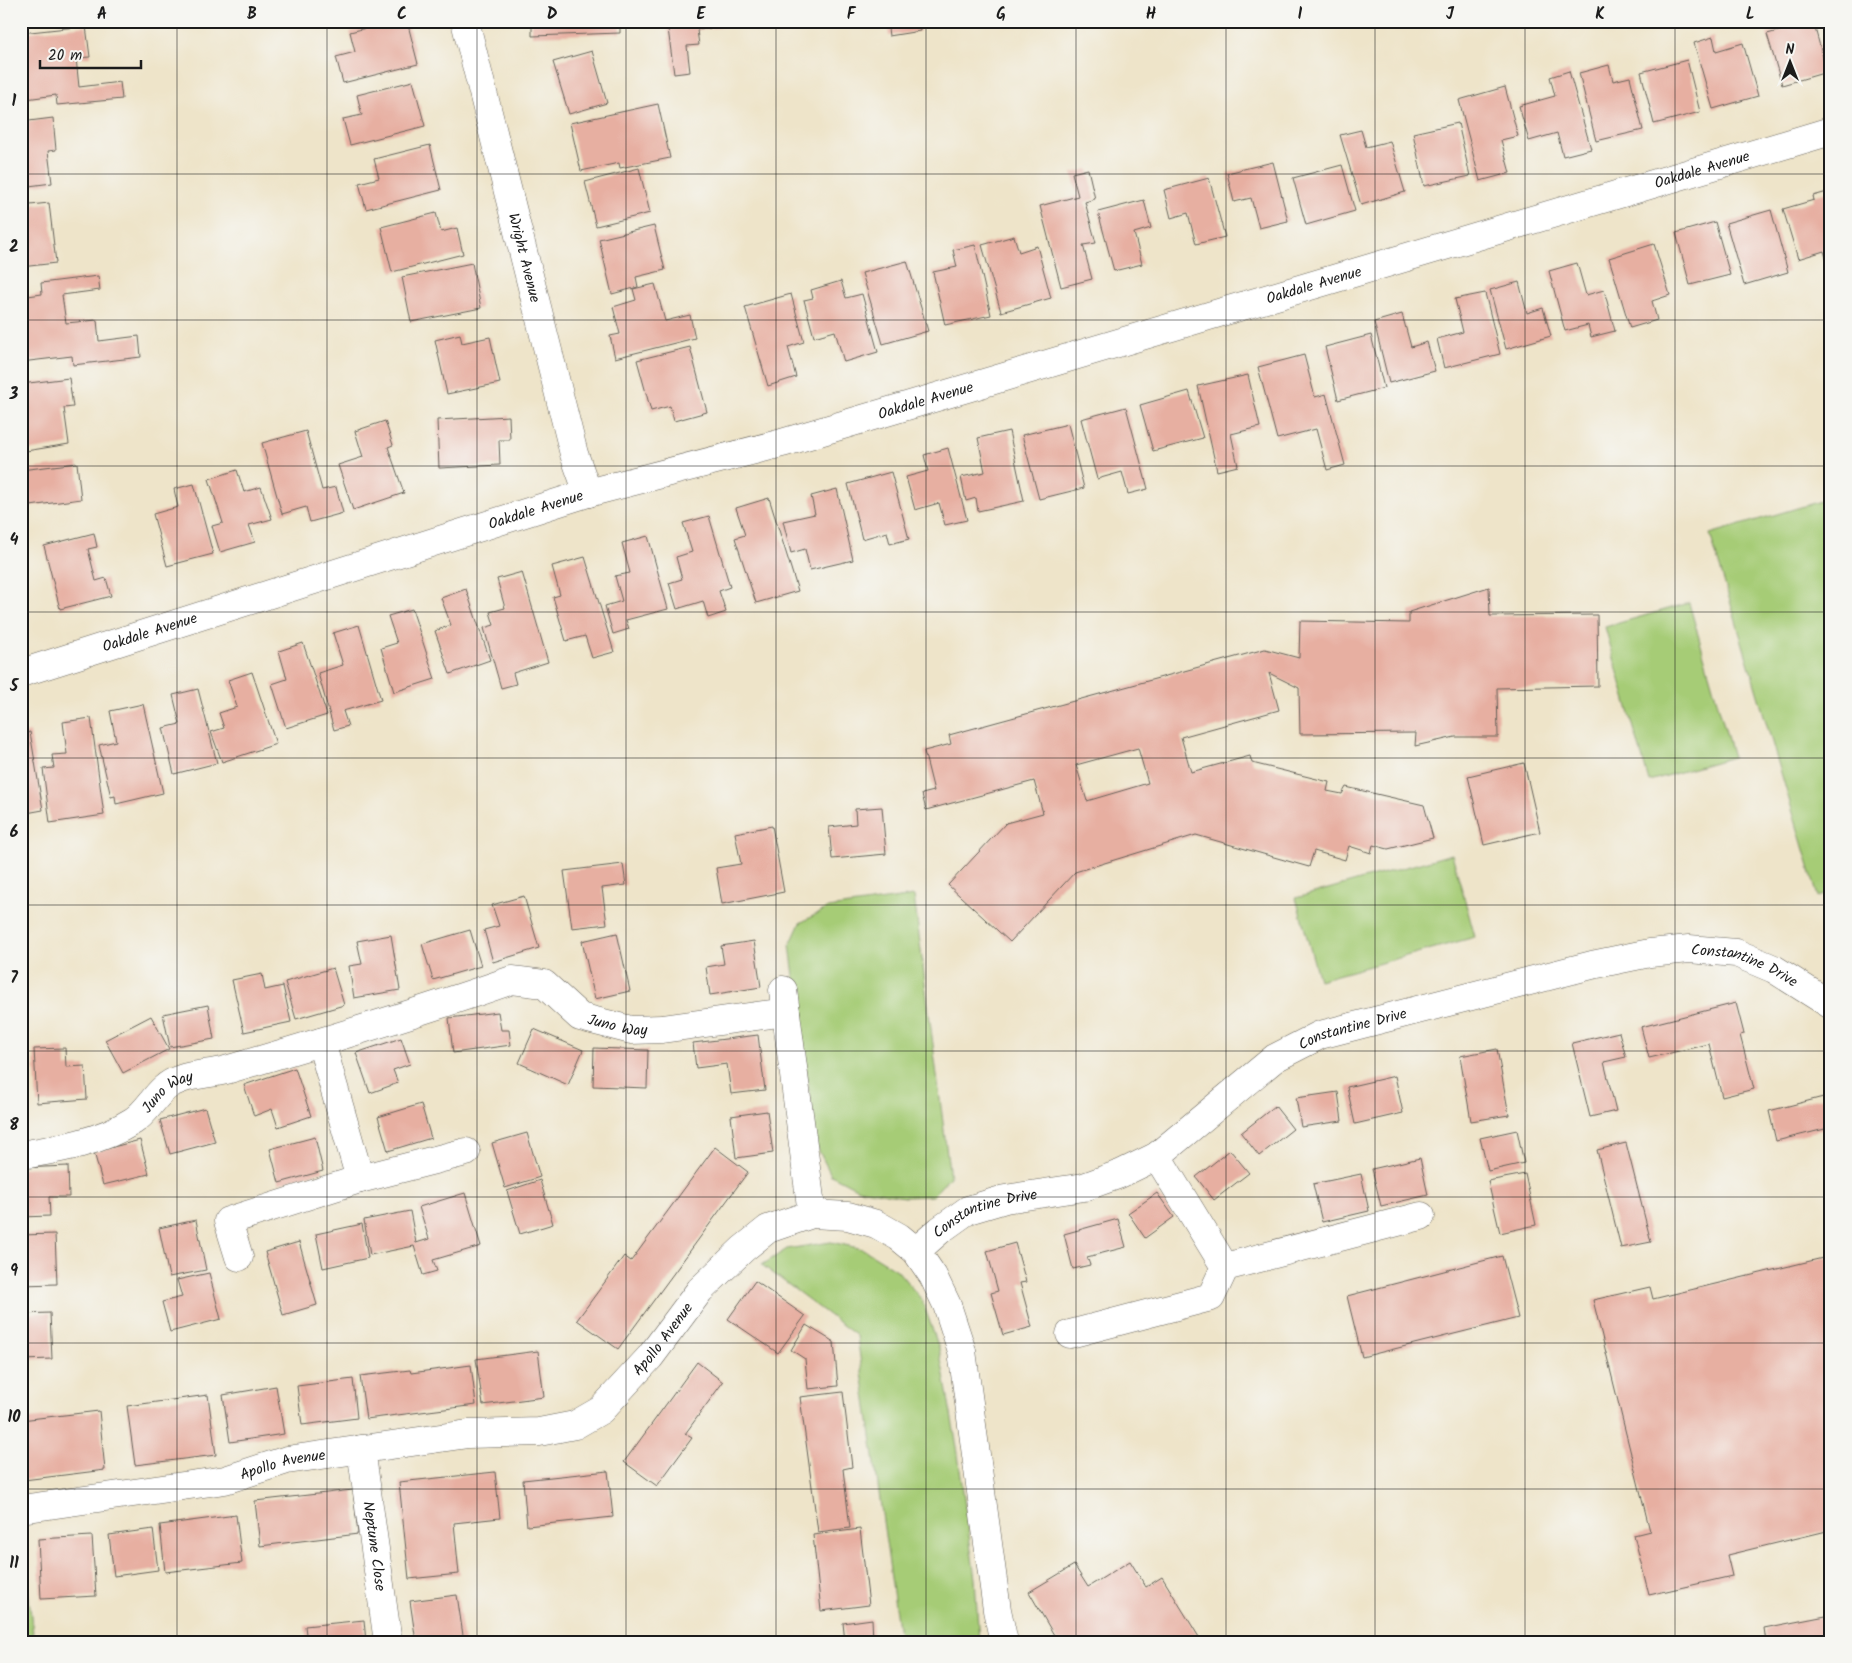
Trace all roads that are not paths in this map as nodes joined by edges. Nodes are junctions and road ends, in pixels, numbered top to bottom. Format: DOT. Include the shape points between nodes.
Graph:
graph roads {
  1 [pos="465,21"];
  2 [pos="1831,131"];
  3 [pos="588,493"];
  4 [pos="21,673"];
  5 [pos="1831,1005"];
  6 [pos="321,1042"];
  7 [pos="466,1152"];
  8 [pos="21,1155"];
  9 [pos="1157,1156"];
  10 [pos="360,1179"];
  11 [pos="812,1214"];
  12 [pos="1421,1216"];
  13 [pos="916,1251"];
  14 [pos="239,1257"];
  15 [pos="1225,1268"];
  16 [pos="1070,1334"];
  17 [pos="361,1449"];
  18 [pos="21,1509"];
  19 [pos="997,1610"];
  20 [pos="388,1642"];
  21 [pos="997,1642"];
  22 [pos="1004,1642"];
  1 -- 3 [label="street, Wright Avenue" via="574,454"];
  2 -- 3 [label="street, Oakdale Avenue" via="792,440"];
  3 -- 4 [label="street, Oakdale Avenue"];
  5 -- 9 [label="street, Constantine Drive" via="1774,970 1736,953 1689,949 1592,965 1320,1035 1275,1058"];
  6 -- 8 [label="street, Juno Way" via="216,1073 180,1079 162,1089 135,1121 97,1138"];
  6 -- 10 [label="street"];
  6 -- 11 [label="street, Juno Way" via="512,980 544,984 580,1017 631,1030 662,1029 784,1001"];
  7 -- 10 [label="street"];
  9 -- 13 [label="street, Constantine Drive" via="1084,1187 1005,1199 968,1210"];
  9 -- 15 [label="street"];
  10 -- 14 [label="street" via="228,1221"];
  11 -- 13 [label="street, Apollo Avenue" via="848,1216 876,1224 899,1236"];
  11 -- 17 [label="street, Apollo Avenue" via="768,1229 743,1249 700,1290 650,1357 602,1410 575,1425 539,1432 468,1434"];
  12 -- 15 [label="street"];
  13 -- 19 [label="street, Apollo Avenue" via="947,1305 962,1351"];
  15 -- 16 [label="street" via="1211,1297"];
  17 -- 18 [label="street, Apollo Avenue" via="288,1460 225,1480"];
  17 -- 20 [label="street, Neptune Close"];
  19 -- 21 [label="street, Apollo Avenue"];
  19 -- 22 [label="street, Apollo Avenue"];
}
